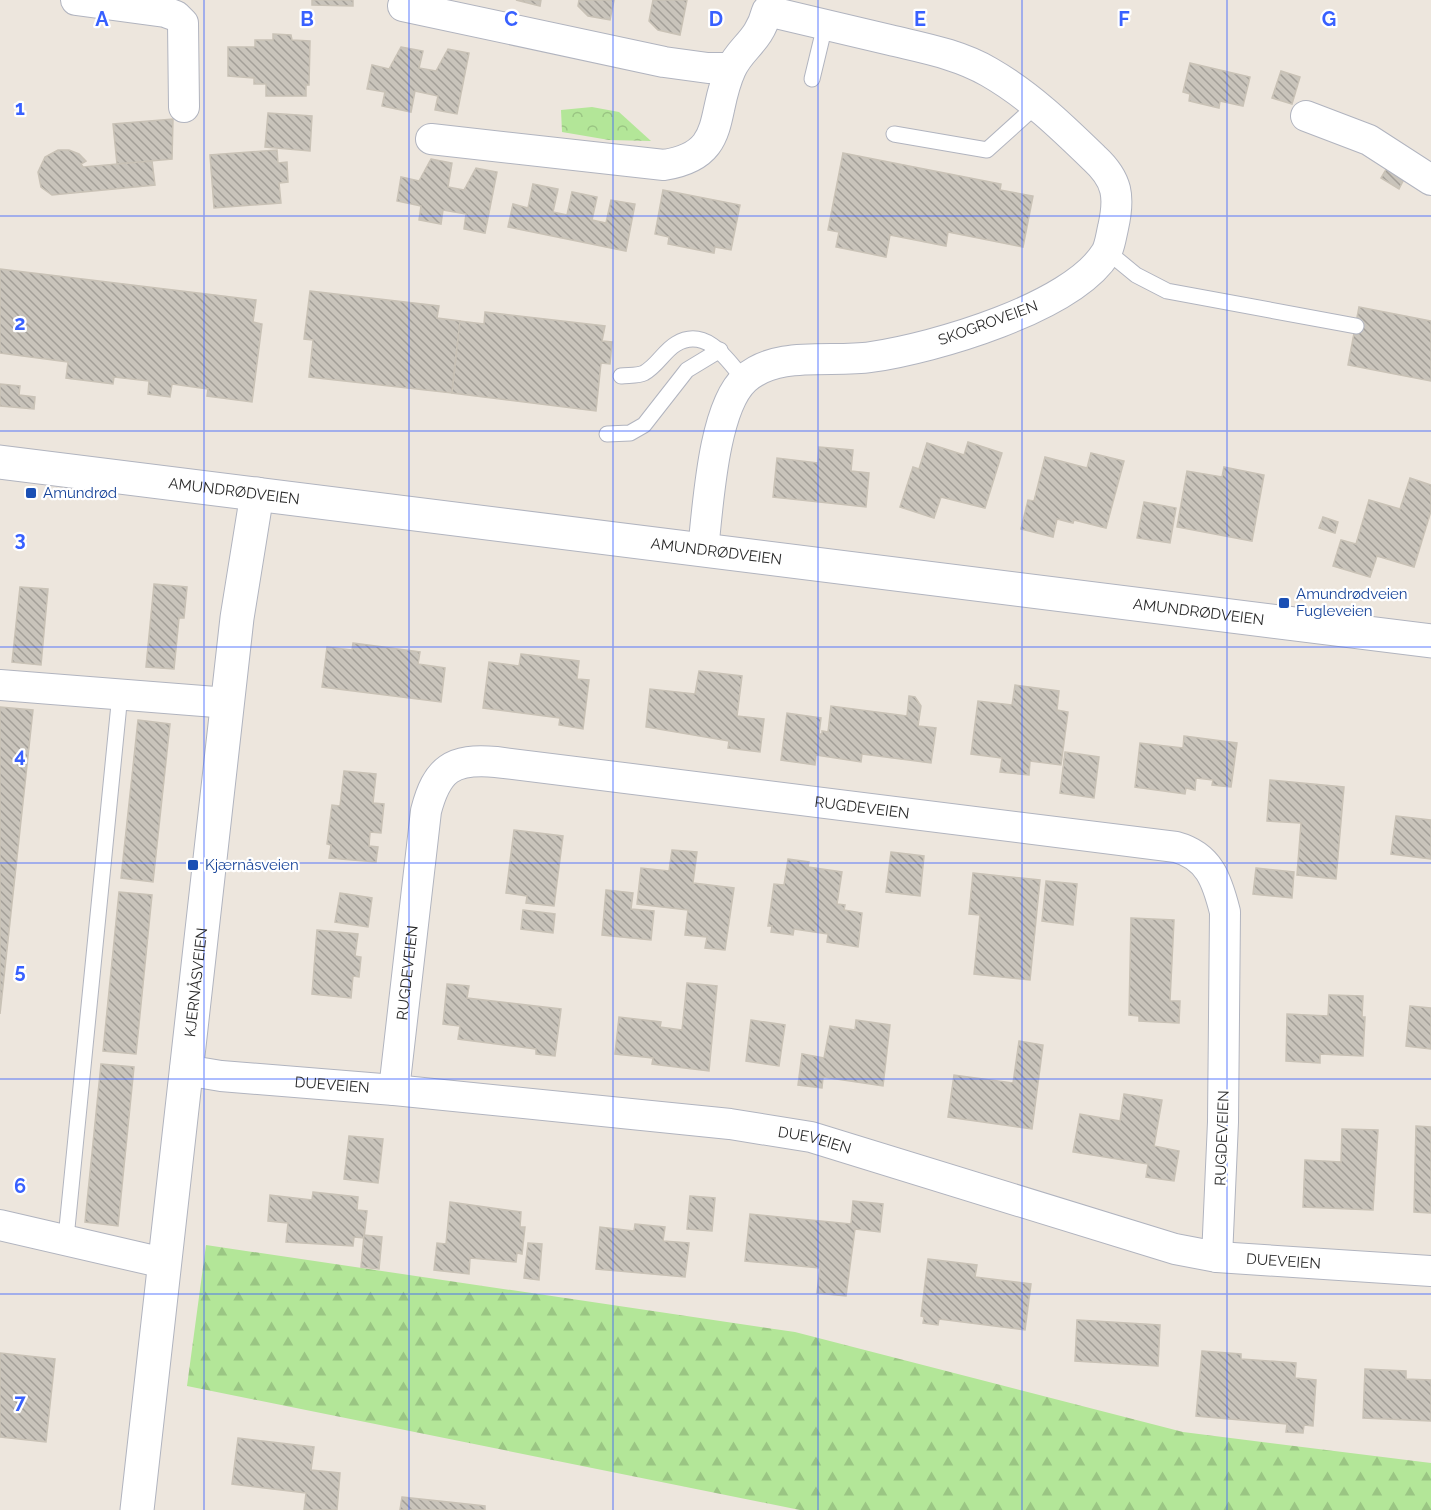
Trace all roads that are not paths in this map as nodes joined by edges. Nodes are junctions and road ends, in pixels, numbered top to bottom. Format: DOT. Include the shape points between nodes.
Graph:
graph roads {
  1 [pos="76,0"];
  2 [pos="403,6"];
  3 [pos="825,25"];
  4 [pos="731,68"];
  5 [pos="812,79"];
  6 [pos="1038,104"];
  7 [pos="184,107"];
  8 [pos="1306,116"];
  9 [pos="894,134"];
  10 [pos="431,139"];
  11 [pos="1431,180"];
  12 [pos="1108,252"];
  13 [pos="1356,326"];
  14 [pos="720,350"];
  15 [pos="621,376"];
  16 [pos="744,380"];
  17 [pos="607,434"];
  18 [pos="0,462"];
  19 [pos="256,494"];
  20 [pos="703,550"];
  21 [pos="1431,640"];
  22 [pos="0,685"];
  23 [pos="120,694"];
  24 [pos="228,703"];
  25 [pos="186,1070"];
  26 [pos="394,1090"];
  27 [pos="0,1225"];
  28 [pos="66,1238"];
  29 [pos="1217,1257"];
  30 [pos="164,1263"];
  31 [pos="1431,1271"];
  32 [pos="137,1510"];
  1 -- 7 [label="street" via="176,16 183,23"];
  2 -- 4 [label="street" via="664,62"];
  3 -- 4 [label="street, SKOGROVEIEN" via="767,11 755,40"];
  3 -- 5 [label="lane"];
  3 -- 6 [label="street, SKOGROVEIEN" via="948,54 987,71"];
  4 -- 10 [label="street" via="708,144 685,162 664,165"];
  6 -- 9 [label="lane" via="987,150"];
  6 -- 12 [label="street, SKOGROVEIEN" via="1108,171 1118,204"];
  8 -- 11 [label="street" via="1369,140"];
  12 -- 13 [label="lane" via="1136,275 1167,291"];
  12 -- 16 [label="street, SKOGROVEIEN" via="1089,274 1054,298 992,324 871,357 766,365"];
  14 -- 15 [label="lane" via="704,341 688,340 675,345 643,374"];
  14 -- 16 [label="lane"];
  14 -- 17 [label="lane" via="687,370 644,425 630,433"];
  16 -- 20 [label="street, SKOGROVEIEN" via="720,429"];
  18 -- 19 [label="main road, AMUNDRØDVEIEN"];
  19 -- 20 [label="main road, AMUNDRØDVEIEN"];
  19 -- 24 [label="main road, KJERNÅSVEIEN"];
  20 -- 21 [label="main road, AMUNDRØDVEIEN"];
  22 -- 23 [label="street"];
  23 -- 24 [label="street"];
  23 -- 28 [label="lane"];
  24 -- 25 [label="main road, KJERNÅSVEIEN"];
  25 -- 26 [label="street, DUEVEIEN"];
  25 -- 30 [label="main road, KJERNÅSVEIEN"];
  26 -- 29 [label="street, DUEVEIEN" via="730,1124 811,1137 1087,1223"];
  26 -- 29 [label="street, RUGDEVEIEN" via="426,811 436,782 444,772 462,762 496,762 1176,847 1208,864 1225,912"];
  27 -- 28 [label="street"];
  28 -- 30 [label="street"];
  29 -- 31 [label="street, DUEVEIEN"];
  30 -- 32 [label="main road, KJERNÅSVEIEN"];
}
